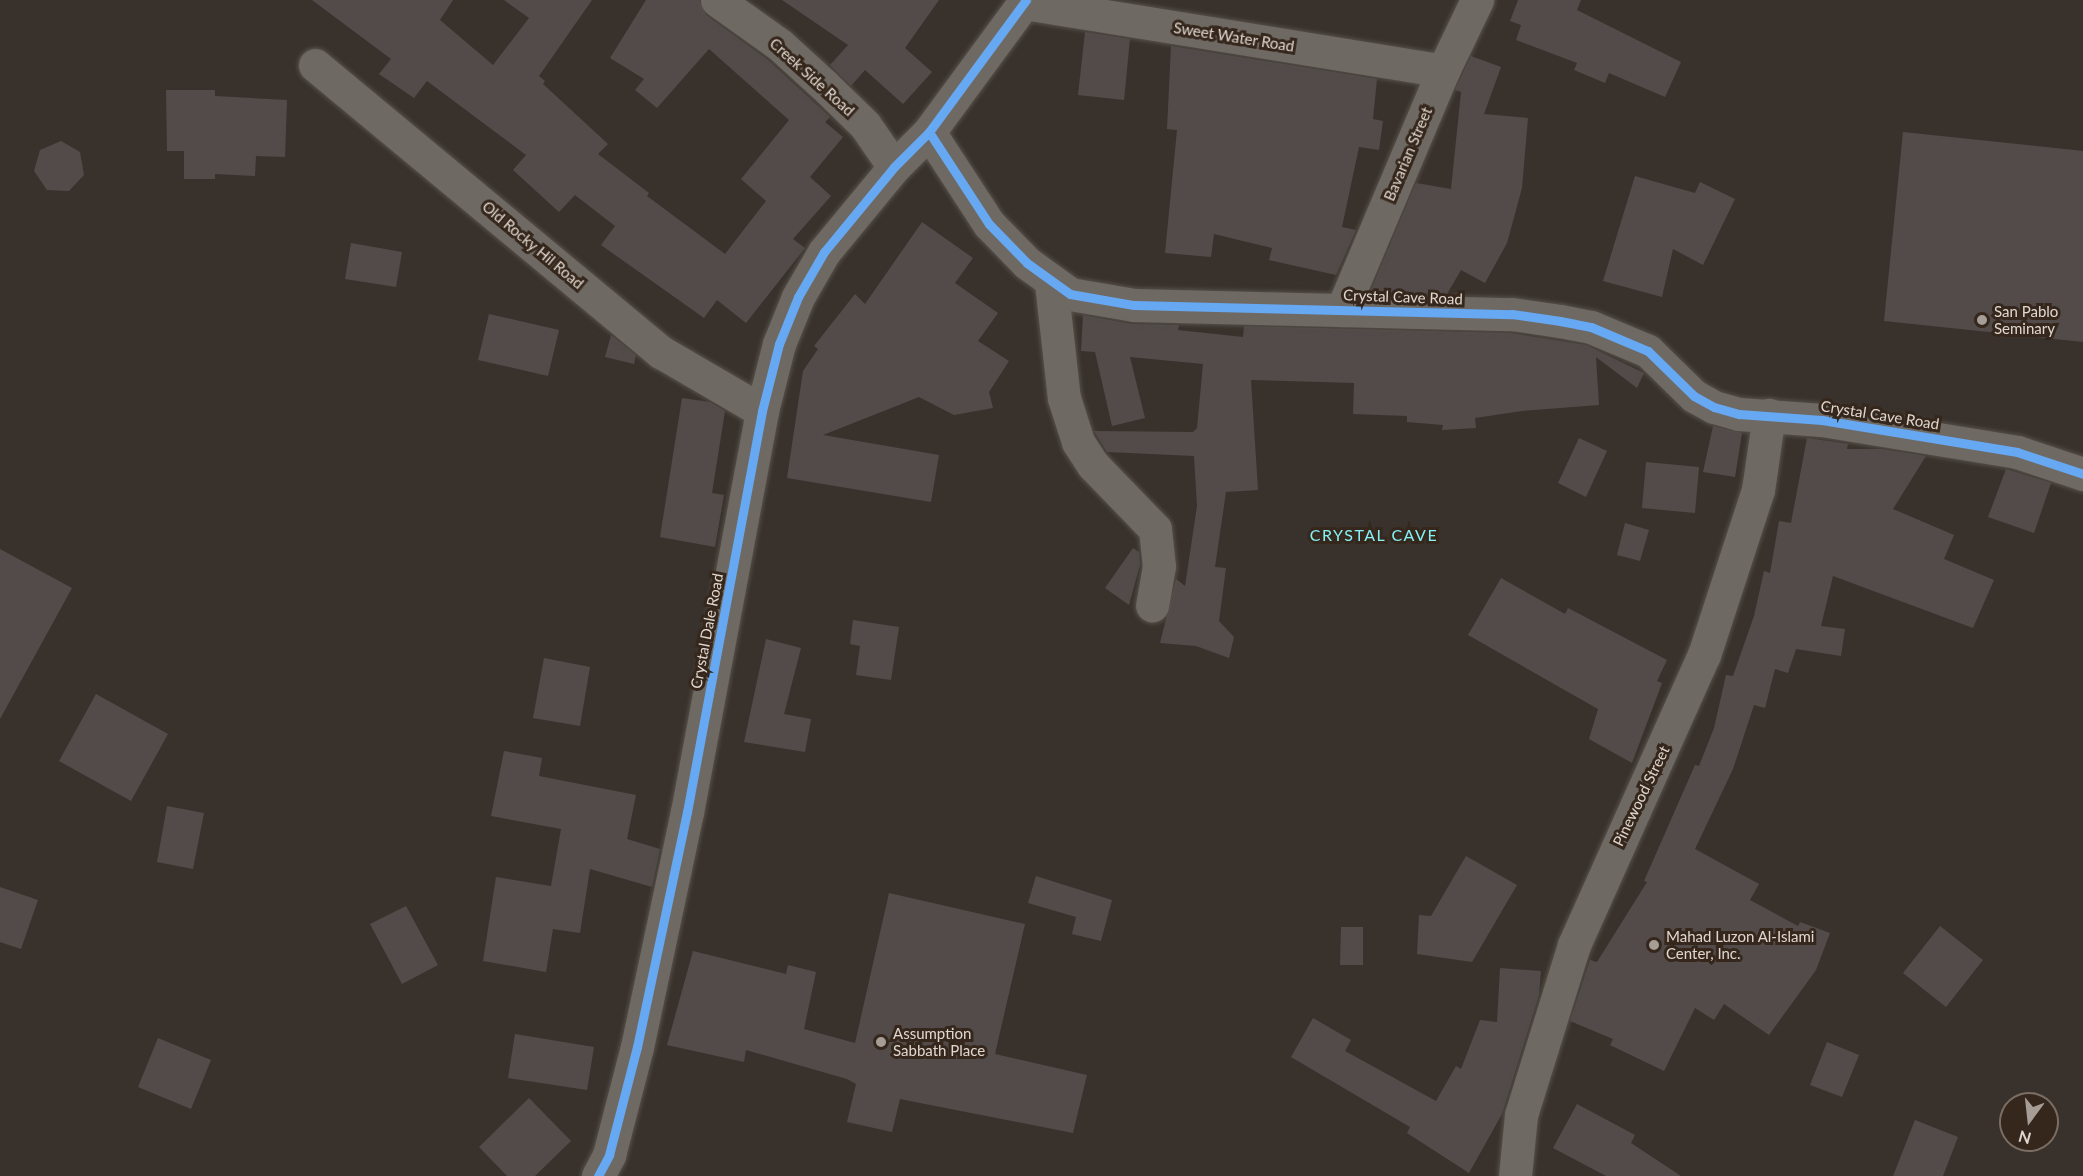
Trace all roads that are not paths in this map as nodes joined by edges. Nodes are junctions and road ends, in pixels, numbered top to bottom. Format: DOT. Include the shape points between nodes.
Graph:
graph roads {
  1 [pos="717,0"];
  2 [pos="1477,0"];
  3 [pos="1025,2"];
  4 [pos="315,64"];
  5 [pos="1443,71"];
  6 [pos="929,132"];
  7 [pos="894,167"];
  8 [pos="1051,283"];
  9 [pos="1342,310"];
  10 [pos="762,411"];
  11 [pos="1769,416"];
  12 [pos="2083,474"];
  13 [pos="1152,605"];
  14 [pos="598,1176"];
  15 [pos="1515,1176"];
  1 -- 7 [label="street, Creek Side Road" via="780,45 824,85 866,125"];
  2 -- 5 [label="street, Bavarian Street"];
  3 -- 5 [label="street, Sweet Water Road"];
  3 -- 6 [label="street"];
  4 -- 10 [label="street, Old Rocky Hil Road" via="662,351"];
  5 -- 9 [label="street, Bavarian Street"];
  6 -- 7 [label="street, Crystal Dale Road"];
  6 -- 8 [label="street, Crystal Cave Road" via="989,224"];
  7 -- 10 [label="street, Crystal Dale Road" via="824,252 798,297 779,344"];
  8 -- 9 [label="street, Crystal Cave Road" via="1070,294 1134,305"];
  8 -- 13 [label="street" via="1064,398 1078,442 1093,465 1155,529 1159,566"];
  9 -- 11 [label="street, Crystal Cave Road" via="1512,314 1591,327 1648,351 1694,396 1714,407 1738,414"];
  10 -- 14 [label="street, Crystal Dale Road" via="687,812 637,1047 609,1155"];
  11 -- 12 [label="street, Crystal Cave Road" via="2017,452"];
  11 -- 15 [label="street, Pinewood Street" via="1758,489 1704,655 1574,945 1521,1115"];
}
